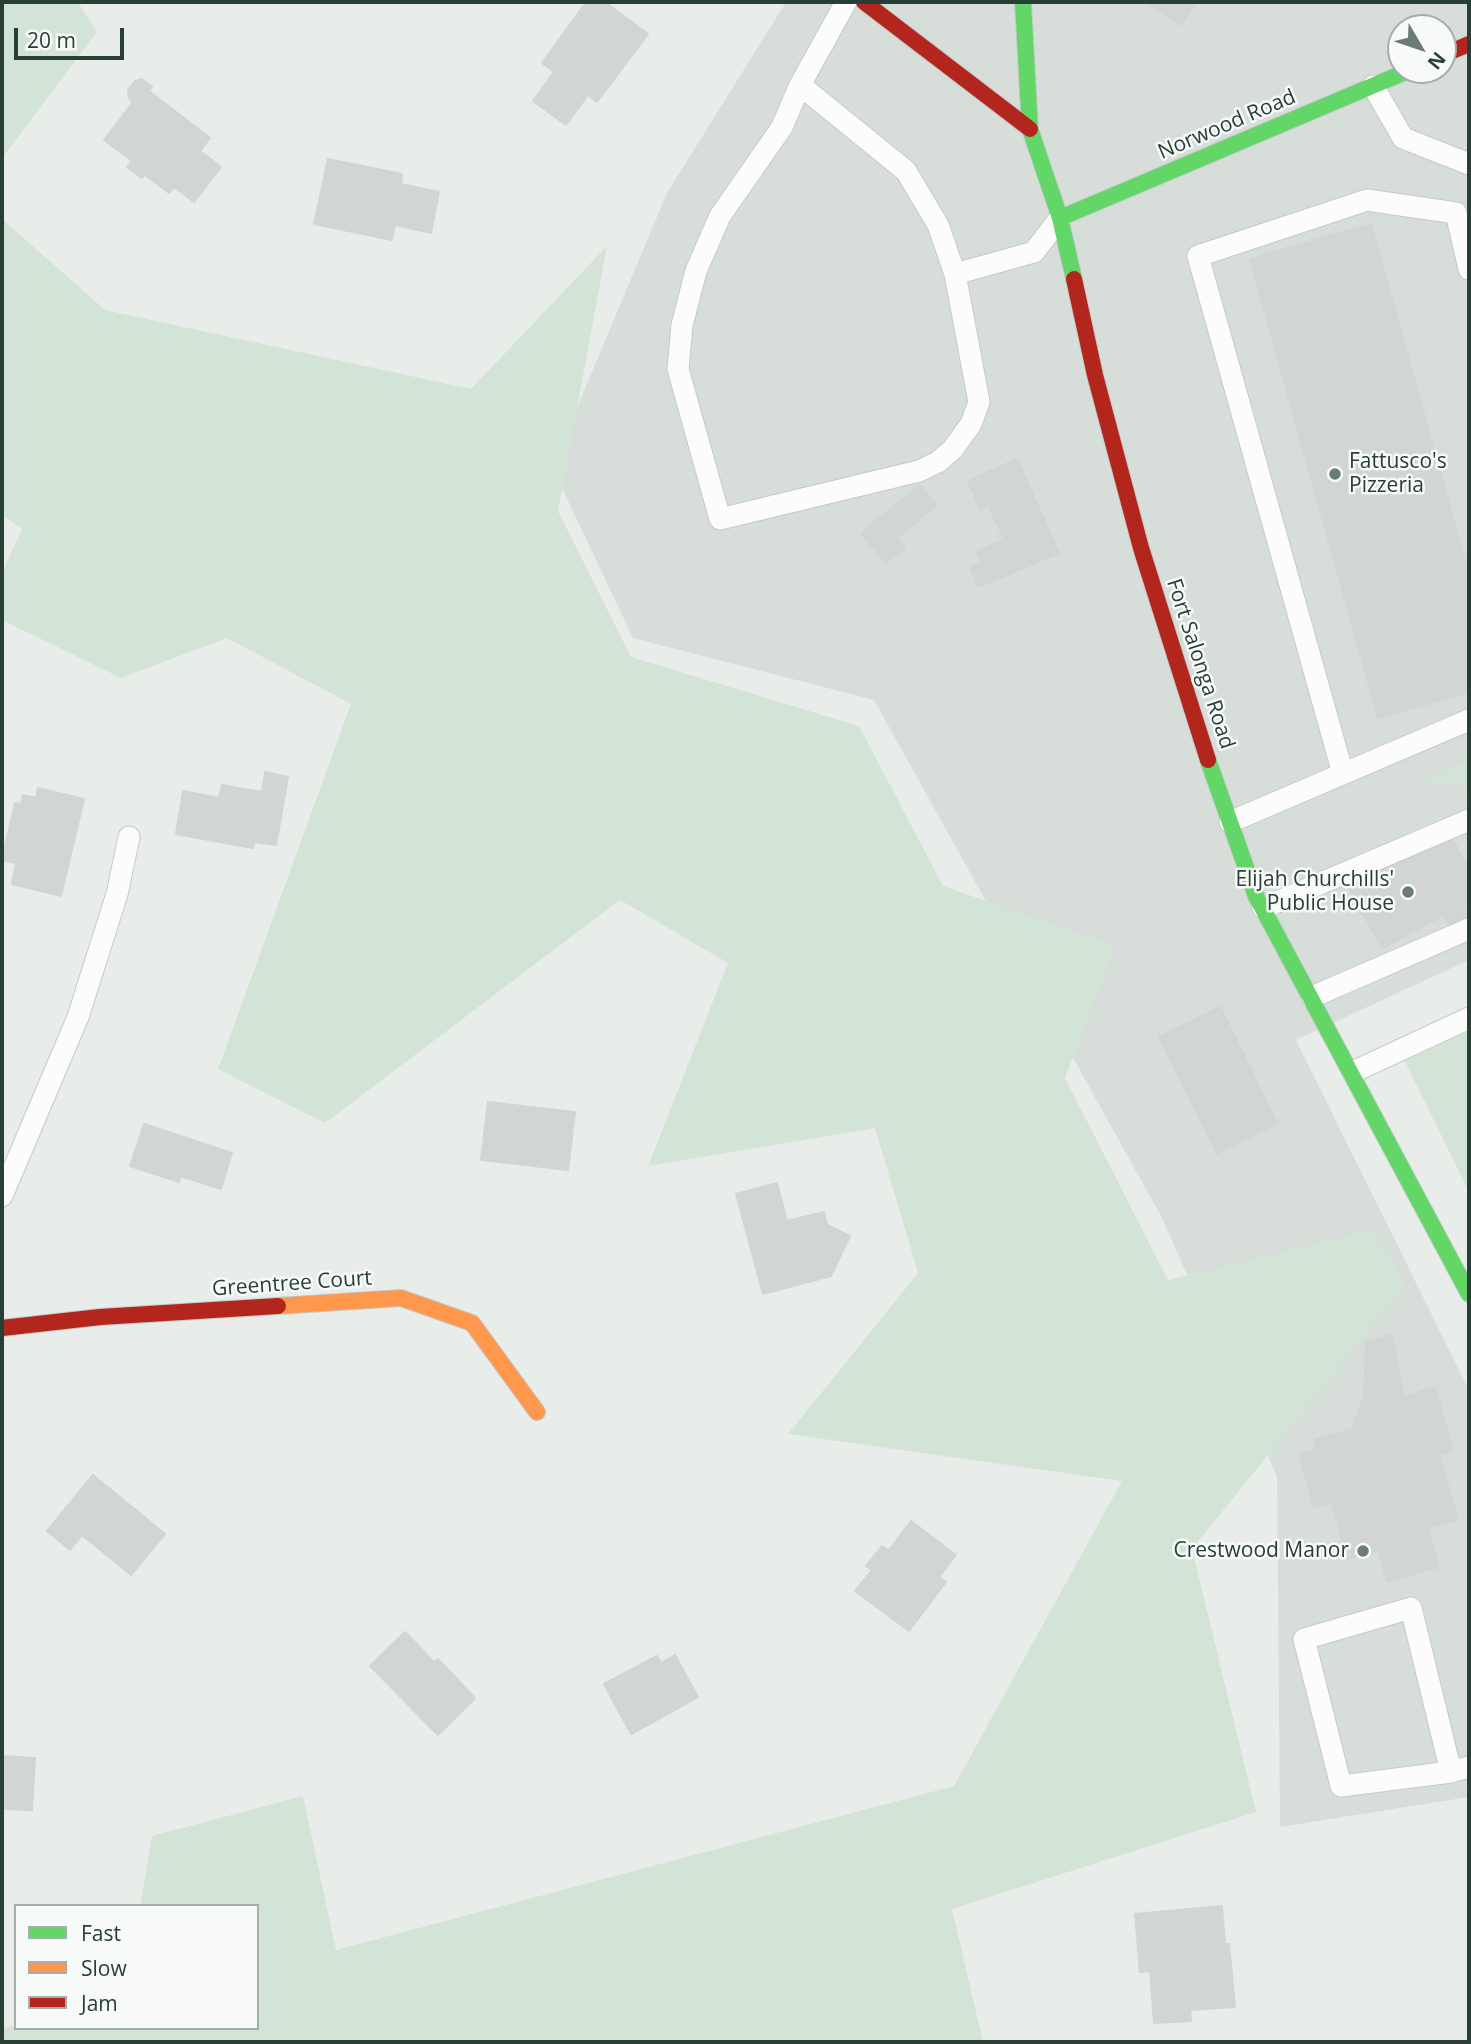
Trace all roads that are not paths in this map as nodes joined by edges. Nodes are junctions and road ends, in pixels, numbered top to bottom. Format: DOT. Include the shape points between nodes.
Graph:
graph roads {
  1 [pos="846,2"];
  2 [pos="864,2"];
  3 [pos="1023,2"];
  4 [pos="1387,80"];
  5 [pos="800,85"];
  6 [pos="1373,86"];
  7 [pos="1030,129"];
  8 [pos="1469,164"];
  9 [pos="1060,218"];
  10 [pos="1469,269"];
  11 [pos="955,274"];
  12 [pos="1469,720"];
  13 [pos="1343,774"];
  14 [pos="1469,820"];
  15 [pos="1230,822"];
  16 [pos="129,837"];
  17 [pos="1262,908"];
  18 [pos="1469,929"];
  19 [pos="1311,997"];
  20 [pos="1469,1018"];
  21 [pos="1353,1072"];
  22 [pos="2,1196"];
  23 [pos="1469,1294"];
  24 [pos="2,1328"];
  25 [pos="537,1412"];
  26 [pos="1460,1770"];
  1 -- 5 [label="lane"];
  2 -- 7 [label="main road"];
  3 -- 7 [label="main road, Fort Salonga Road"];
  4 -- 6 [label="main road, Norwood Road"];
  5 -- 11 [label="lane" via="906,171 938,225"];
  5 -- 11 [label="lane" via="782,127 720,216 696,271 681,325 678,369 720,519 919,471 953,449 971,424 979,402"];
  6 -- 8 [label="lane" via="1403,138"];
  6 -- 9 [label="main road, Norwood Road"];
  7 -- 9 [label="main road, Fort Salonga Road"];
  9 -- 11 [label="lane" via="1034,252"];
  9 -- 15 [label="main road, Fort Salonga Road" via="1141,548"];
  10 -- 13 [label="lane" via="1456,213 1367,200 1198,256"];
  12 -- 13 [label="lane"];
  13 -- 15 [label="lane"];
  14 -- 17 [label="lane"];
  15 -- 17 [label="main road, Fort Salonga Road"];
  16 -- 22 [label="lane" via="117,894 78,1017"];
  17 -- 19 [label="main road, Fort Salonga Road"];
  18 -- 19 [label="lane"];
  19 -- 21 [label="main road, Fort Salonga Road"];
  20 -- 21 [label="lane"];
  21 -- 23 [label="main road, Fort Salonga Road"];
  24 -- 25 [label="main road, Greentree Court" via="100,1317 401,1298 472,1322"];
  26 -- 26 [label="lane" via="1411,1608 1304,1639 1341,1786"];
}
